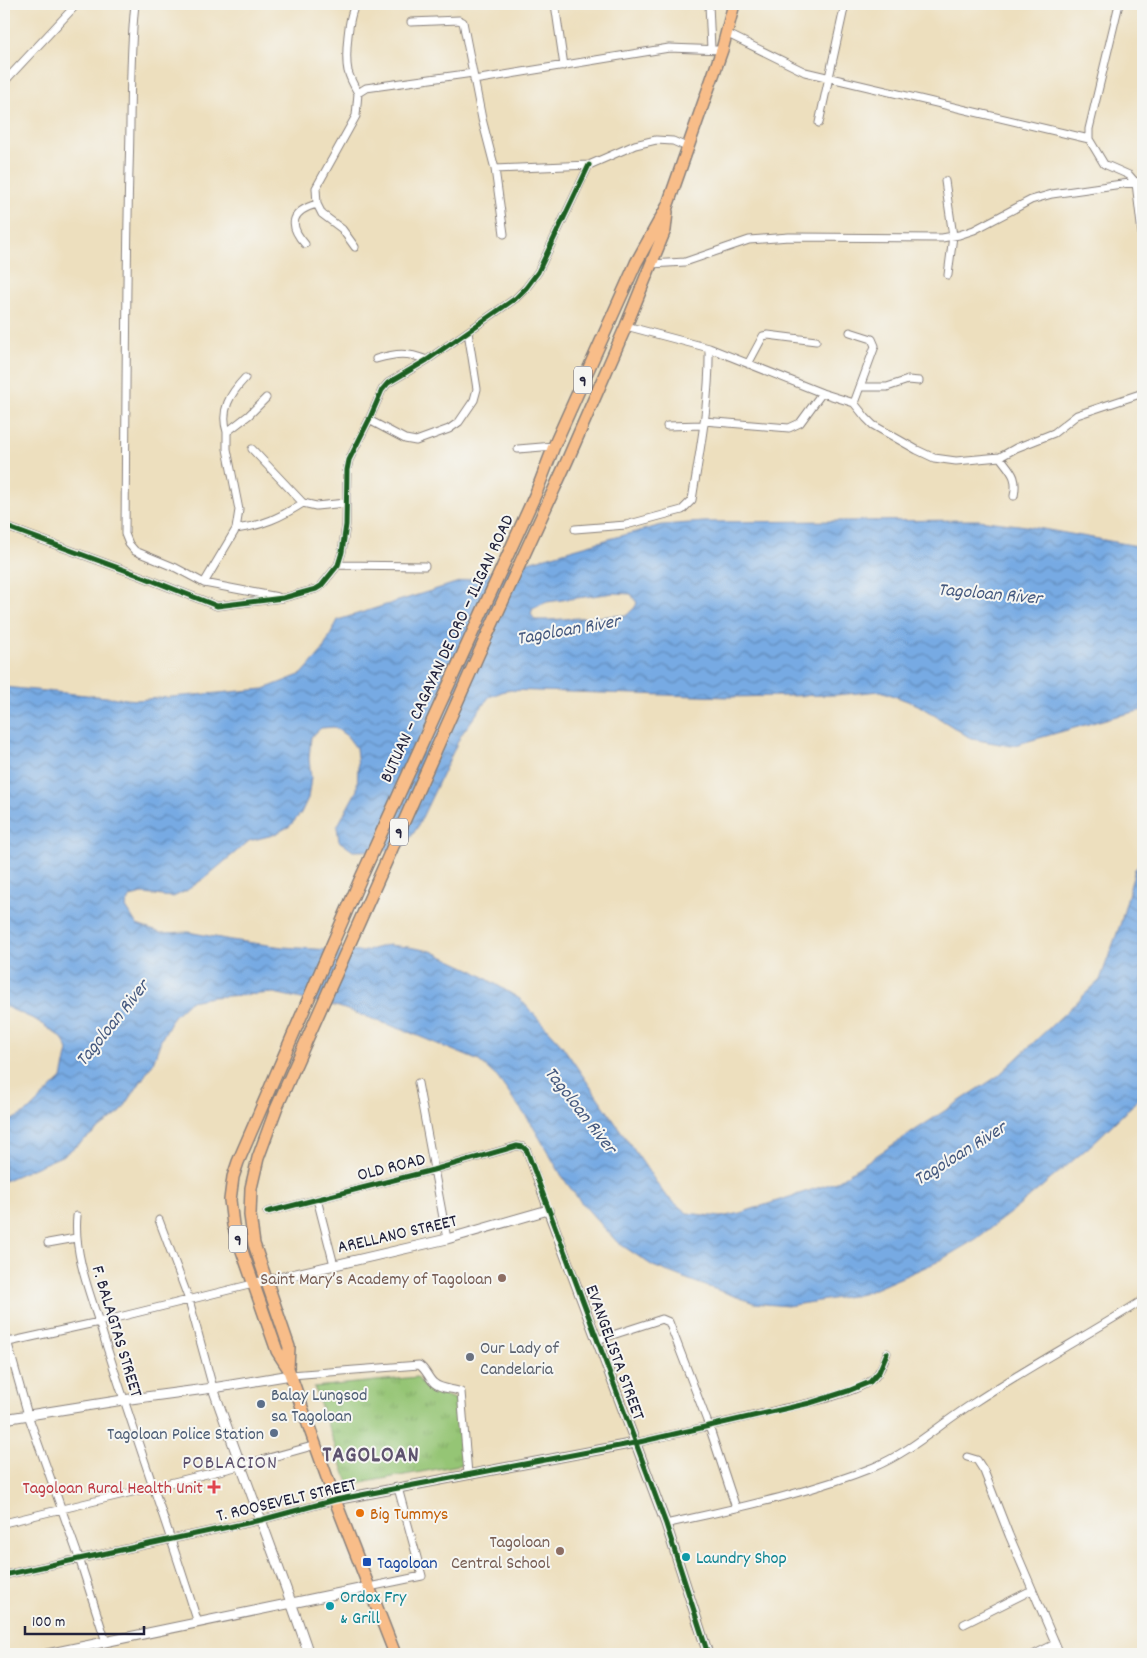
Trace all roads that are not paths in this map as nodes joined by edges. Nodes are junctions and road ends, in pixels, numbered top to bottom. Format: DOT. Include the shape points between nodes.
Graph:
graph roads {
  1 [pos="77,4"];
  2 [pos="136,4"];
  3 [pos="356,4"];
  4 [pos="554,4"];
  5 [pos="709,4"];
  6 [pos="734,4"];
  7 [pos="845,4"];
  8 [pos="1119,4"];
  9 [pos="412,22"];
  10 [pos="726,33"];
  11 [pos="716,49"];
  12 [pos="564,66"];
  13 [pos="474,77"];
  14 [pos="829,78"];
  15 [pos="4,82"];
  16 [pos="358,93"];
  17 [pos="820,123"];
  18 [pos="1089,139"];
  19 [pos="689,148"];
  20 [pos="589,165"];
  21 [pos="495,169"];
  22 [pos="945,181"];
  23 [pos="1140,182"];
  24 [pos="317,204"];
  25 [pos="668,207"];
  26 [pos="504,234"];
  27 [pos="953,236"];
  28 [pos="1143,242"];
  29 [pos="305,244"];
  30 [pos="355,247"];
  31 [pos="651,264"];
  32 [pos="948,275"];
  33 [pos="626,326"];
  34 [pos="468,332"];
  35 [pos="850,332"];
  36 [pos="816,341"];
  37 [pos="709,348"];
  38 [pos="376,359"];
  39 [pos="428,360"];
  40 [pos="748,364"];
  41 [pos="245,378"];
  42 [pos="919,381"];
  43 [pos="860,387"];
  44 [pos="822,393"];
  45 [pos="1143,393"];
  46 [pos="266,398"];
  47 [pos="854,403"];
  48 [pos="369,420"];
  49 [pos="704,423"];
  50 [pos="667,426"];
  51 [pos="227,432"];
  52 [pos="554,446"];
  53 [pos="252,449"];
  54 [pos="518,449"];
  55 [pos="1000,457"];
  56 [pos="1014,496"];
  57 [pos="303,503"];
  58 [pos="346,504"];
  59 [pos="4,526"];
  60 [pos="236,529"];
  61 [pos="575,529"];
  62 [pos="338,565"];
  63 [pos="425,566"];
  64 [pos="204,583"];
  65 [pos="283,598"];
  66 [pos="418,1083"];
  67 [pos="523,1146"];
  68 [pos="433,1170"];
  69 [pos="317,1199"];
  70 [pos="548,1210"];
  71 [pos="267,1212"];
  72 [pos="77,1216"];
  73 [pos="159,1220"];
  74 [pos="76,1238"];
  75 [pos="447,1240"];
  76 [pos="48,1242"];
  77 [pos="334,1265"];
  78 [pos="266,1281"];
  79 [pos="253,1284"];
  80 [pos="189,1300"];
  81 [pos="1143,1300"];
  82 [pos="99,1322"];
  83 [pos="4,1330"];
  84 [pos="598,1340"];
  85 [pos="6,1342"];
  86 [pos="887,1353"];
  87 [pos="290,1371"];
  88 [pos="213,1388"];
  89 [pos="124,1400"];
  90 [pos="28,1416"];
  91 [pos="4,1419"];
  92 [pos="709,1426"];
  93 [pos="635,1443"];
  94 [pos="316,1445"];
  95 [pos="967,1457"];
  96 [pos="240,1466"];
  97 [pos="468,1474"];
  98 [pos="153,1486"];
  99 [pos="398,1488"];
  100 [pos="335,1500"];
  101 [pos="736,1508"];
  102 [pos="62,1509"];
  103 [pos="261,1520"];
  104 [pos="4,1523"];
  105 [pos="666,1524"];
  106 [pos="172,1539"];
  107 [pos="79,1558"];
  108 [pos="4,1574"];
  109 [pos="369,1587"];
  110 [pos="1032,1590"];
  111 [pos="292,1602"];
  112 [pos="198,1623"];
  113 [pos="964,1624"];
  114 [pos="106,1642"];
  115 [pos="1055,1644"];
  116 [pos="47,1654"];
  117 [pos="309,1654"];
  118 [pos="396,1654"];
  119 [pos="708,1654"];
  120 [pos="1035,1654"];
  121 [pos="1060,1654"];
  1 -- 15 [label="street"];
  2 -- 64 [label="street" via="132,36 128,201 125,534 135,551"];
  3 -- 16 [label="street" via="351,16 347,56 348,72"];
  4 -- 12 [label="street"];
  5 -- 11 [label="street"];
  6 -- 10 [label="highway, BUTUAN – CAGAYAN DE ORO – ILIGAN ROAD / 9"];
  7 -- 14 [label="street"];
  8 -- 18 [label="street"];
  9 -- 13 [label="street" via="462,20"];
  10 -- 11 [label="highway, BUTUAN – CAGAYAN DE ORO – ILIGAN ROAD / 9"];
  10 -- 14 [label="street" via="806,72"];
  11 -- 12 [label="street" via="669,48"];
  11 -- 19 [label="highway, BUTUAN – CAGAYAN DE ORO – ILIGAN ROAD / 9"];
  12 -- 13 [label="street"];
  13 -- 16 [label="street" via="366,88"];
  13 -- 21 [label="street"];
  14 -- 17 [label="street"];
  14 -- 18 [label="street"];
  16 -- 24 [label="street" via="356,116 316,188"];
  18 -- 23 [label="street" via="1104,164"];
  19 -- 20 [label="street" via="673,141 656,140 635,145"];
  19 -- 25 [label="highway, BUTUAN – CAGAYAN DE ORO – ILIGAN ROAD / 9"];
  20 -- 21 [label="street"];
  20 -- 34 [label="street" via="538,272 516,298"];
  21 -- 26 [label="street"];
  22 -- 27 [label="street"];
  23 -- 27 [label="street" via="1031,200 974,230"];
  23 -- 28 [label="street"];
  24 -- 29 [label="street" via="300,210 295,216 294,224"];
  24 -- 30 [label="street" via="322,214 342,229"];
  25 -- 31 [label="highway, BUTUAN – CAGAYAN DE ORO – ILIGAN ROAD / 9" via="666,230"];
  25 -- 52 [label="highway, BUTUAN – CAGAYAN DE ORO – ILIGAN ROAD / 9" via="636,263"];
  27 -- 31 [label="street" via="748,240 685,262"];
  27 -- 32 [label="street"];
  31 -- 33 [label="highway, BUTUAN – CAGAYAN DE ORO – ILIGAN ROAD / 9"];
  33 -- 37 [label="street"];
  33 -- 78 [label="highway, BUTUAN – CAGAYAN DE ORO – ILIGAN ROAD / 9" via="276,1109 258,1158 250,1202 254,1244"];
  34 -- 39 [label="street"];
  34 -- 48 [label="street" via="477,389 474,400 459,422 416,441 405,439"];
  35 -- 43 [label="street" via="875,343"];
  36 -- 40 [label="street" via="764,336"];
  37 -- 40 [label="street"];
  37 -- 49 [label="street" via="710,376"];
  38 -- 39 [label="street" via="403,353"];
  39 -- 48 [label="street" via="388,383"];
  40 -- 44 [label="street"];
  41 -- 51 [label="street" via="233,391 225,409"];
  42 -- 43 [label="street" via="908,380 887,387"];
  43 -- 47 [label="street"];
  44 -- 47 [label="street"];
  44 -- 49 [label="street" via="800,423 789,428"];
  45 -- 55 [label="street" via="1077,415 1054,433"];
  46 -- 51 [label="street"];
  47 -- 55 [label="street" via="873,425 934,458 956,461"];
  48 -- 58 [label="street" via="348,460"];
  49 -- 50 [label="street"];
  49 -- 61 [label="street" via="692,500 682,510 626,525"];
  51 -- 60 [label="street" via="238,510"];
  52 -- 54 [label="street"];
  52 -- 79 [label="highway, BUTUAN – CAGAYAN DE ORO – ILIGAN ROAD / 9" via="536,494 364,871 238,1162 230,1200 233,1226"];
  53 -- 57 [label="street"];
  55 -- 56 [label="street" via="1015,478"];
  57 -- 58 [label="street" via="316,506"];
  57 -- 60 [label="street" via="270,522"];
  58 -- 62 [label="street" via="346,525"];
  59 -- 65 [label="street" via="216,606"];
  60 -- 64 [label="street"];
  62 -- 63 [label="street"];
  62 -- 65 [label="street" via="321,586"];
  64 -- 65 [label="street"];
  66 -- 68 [label="street"];
  67 -- 68 [label="street, OLD ROAD"];
  67 -- 70 [label="street, EVANGELISTA STREET"];
  68 -- 69 [label="street, OLD ROAD"];
  68 -- 75 [label="street"];
  69 -- 71 [label="street, OLD ROAD"];
  69 -- 77 [label="street"];
  70 -- 75 [label="street, ARELLANO STREET"];
  70 -- 84 [label="street, EVANGELISTA STREET"];
  72 -- 74 [label="street, F. BALAGTAS STREET"];
  73 -- 80 [label="street"];
  74 -- 76 [label="street"];
  74 -- 82 [label="street, F. BALAGTAS STREET"];
  75 -- 77 [label="street, ARELLANO STREET"];
  77 -- 78 [label="street, ARELLANO STREET"];
  78 -- 79 [label="street, ARELLANO STREET"];
  78 -- 87 [label="highway, 9" via="289,1347"];
  79 -- 80 [label="street"];
  79 -- 87 [label="highway, 9" via="277,1350"];
  80 -- 82 [label="street"];
  80 -- 88 [label="street"];
  81 -- 101 [label="street" via="981,1398 896,1456 826,1484"];
  82 -- 85 [label="street"];
  82 -- 89 [label="street, F. BALAGTAS STREET"];
  83 -- 85 [label="street"];
  84 -- 92 [label="street" via="667,1320"];
  84 -- 93 [label="street, EVANGELISTA STREET"];
  85 -- 90 [label="street"];
  86 -- 92 [label="street" via="879,1372 863,1385 810,1403"];
  87 -- 88 [label="street"];
  87 -- 94 [label="highway, 9"];
  87 -- 97 [label="street" via="422,1366 434,1384 461,1392"];
  88 -- 89 [label="street"];
  88 -- 96 [label="street"];
  89 -- 90 [label="street"];
  89 -- 98 [label="street, F. BALAGTAS STREET"];
  90 -- 91 [label="street"];
  90 -- 102 [label="street"];
  92 -- 93 [label="street"];
  92 -- 101 [label="street"];
  93 -- 97 [label="street, T. ROOSEVELT STREET"];
  93 -- 105 [label="street, EVANGELISTA STREET"];
  94 -- 96 [label="street"];
  94 -- 100 [label="highway, 9"];
  95 -- 110 [label="street" via="977,1460 984,1471"];
  96 -- 98 [label="street"];
  96 -- 103 [label="street"];
  97 -- 99 [label="street, T. ROOSEVELT STREET"];
  98 -- 102 [label="street"];
  98 -- 106 [label="street, F. BALAGTAS STREET"];
  99 -- 100 [label="street, T. ROOSEVELT STREET"];
  99 -- 109 [label="street" via="422,1576"];
  100 -- 103 [label="street, T. ROOSEVELT STREET"];
  100 -- 109 [label="highway, 9"];
  101 -- 105 [label="street"];
  102 -- 104 [label="street"];
  102 -- 107 [label="street"];
  103 -- 106 [label="street, T. ROOSEVELT STREET"];
  103 -- 111 [label="street"];
  105 -- 119 [label="street, EVANGELISTA STREET"];
  106 -- 107 [label="street, T. ROOSEVELT STREET"];
  106 -- 112 [label="street, F. BALAGTAS STREET"];
  107 -- 108 [label="street, T. ROOSEVELT STREET"];
  107 -- 114 [label="street"];
  109 -- 111 [label="street"];
  109 -- 118 [label="highway, 9"];
  110 -- 113 [label="street"];
  110 -- 115 [label="street"];
  111 -- 112 [label="street"];
  111 -- 117 [label="street"];
  112 -- 114 [label="street"];
  114 -- 116 [label="street"];
  115 -- 120 [label="street"];
  115 -- 121 [label="street"];
}
